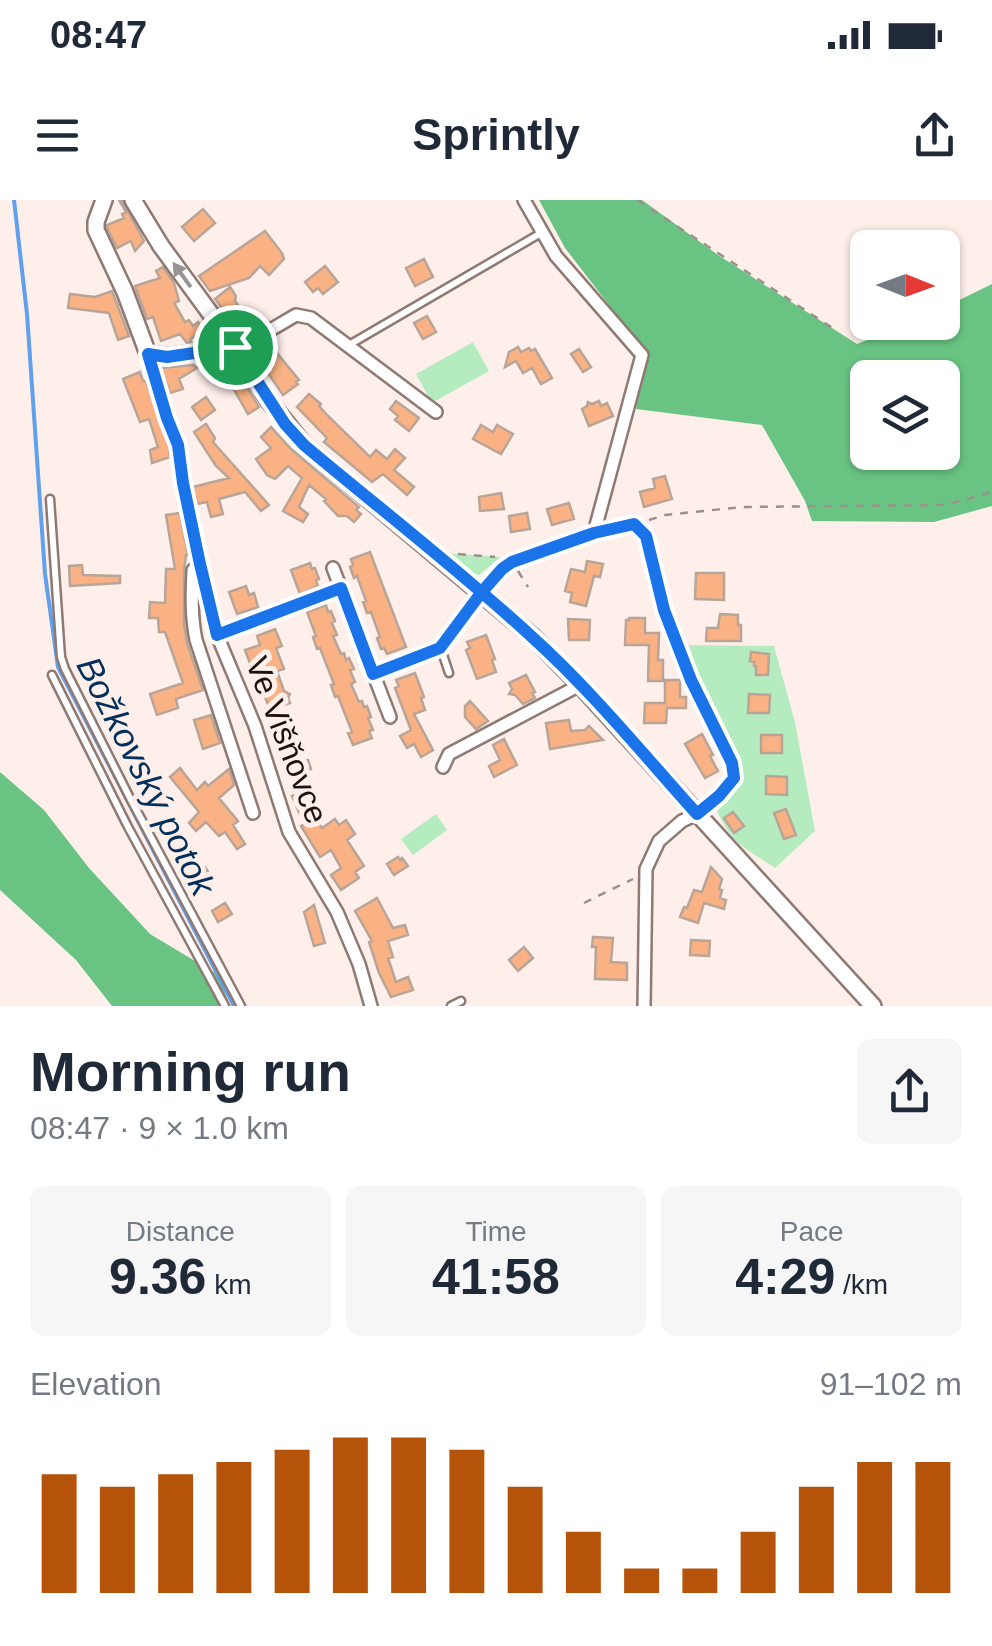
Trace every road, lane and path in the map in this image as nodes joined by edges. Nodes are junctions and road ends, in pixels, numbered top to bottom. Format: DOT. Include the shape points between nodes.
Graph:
graph roads {
  1 [pos="104,200"];
  2 [pos="133,200"];
  3 [pos="524,200"];
  4 [pos="637,200"];
  5 [pos="542,232"];
  6 [pos="834,329"];
  7 [pos="348,346"];
  8 [pos="235,347"];
  9 [pos="148,354"];
  10 [pos="436,412"];
  11 [pos="992,492"];
  12 [pos="50,499"];
  13 [pos="634,524"];
  14 [pos="594,533"];
  15 [pos="446,553"];
  16 [pos="506,559"];
  17 [pos="200,564"];
  18 [pos="333,568"];
  19 [pos="528,587"];
  20 [pos="341,588"];
  21 [pos="481,593"];
  22 [pos="217,635"];
  23 [pos="440,648"];
  24 [pos="449,673"];
  25 [pos="373,674"];
  26 [pos="52,676"];
  27 [pos="580,685"];
  28 [pos="390,717"];
  29 [pos="443,767"];
  30 [pos="253,813"];
  31 [pos="697,814"];
  32 [pos="646,869"];
  33 [pos="584,904"];
  34 [pos="460,1001"];
  35 [pos="225,1006"];
  36 [pos="241,1006"];
  37 [pos="371,1006"];
  38 [pos="451,1006"];
  39 [pos="644,1006"];
  40 [pos="873,1006"];
  1 -- 9 [label="street, Ve Višňovce" via="96,230"];
  8 -- 2 [label="street, one-way"];
  3 -- 5 [label="street"];
  4 -- 6 [label="path"];
  5 -- 7 [label="lane"];
  5 -- 14 [label="street" via="642,355"];
  7 -- 8 [label="street" via="312,318 296,315"];
  7 -- 10 [label="street"];
  8 -- 9 [label="street"];
  8 -- 21 [label="street" via="304,445"];
  9 -- 17 [label="street, Ve Višňovce" via="178,445"];
  11 -- 13 [label="path" via="945,505 742,508"];
  12 -- 36 [label="lane" via="65,669"];
  13 -- 14 [label="path"];
  13 -- 31 [label="street" via="646,536 664,610 732,763 734,778"];
  14 -- 16 [label="street"];
  15 -- 16 [label="path"];
  16 -- 19 [label="path"];
  16 -- 21 [label="street"];
  17 -- 22 [label="street, Ve Višňovce"];
  17 -- 30 [label="street" via="191,599 196,640"];
  18 -- 20 [label="street"];
  20 -- 22 [label="path"];
  20 -- 25 [label="street"];
  21 -- 23 [label="street"];
  21 -- 27 [label="street"];
  22 -- 37 [label="street, Ve Višňovce" via="290,832 337,912"];
  23 -- 24 [label="lane"];
  23 -- 25 [label="street"];
  25 -- 28 [label="street"];
  26 -- 35 [label="lane"];
  27 -- 29 [label="street" via="449,754"];
  27 -- 31 [label="street"];
  31 -- 32 [label="street" via="659,841"];
  31 -- 40 [label="street"];
  32 -- 33 [label="path"];
  32 -- 39 [label="street"];
  34 -- 38 [label="lane"];
}
